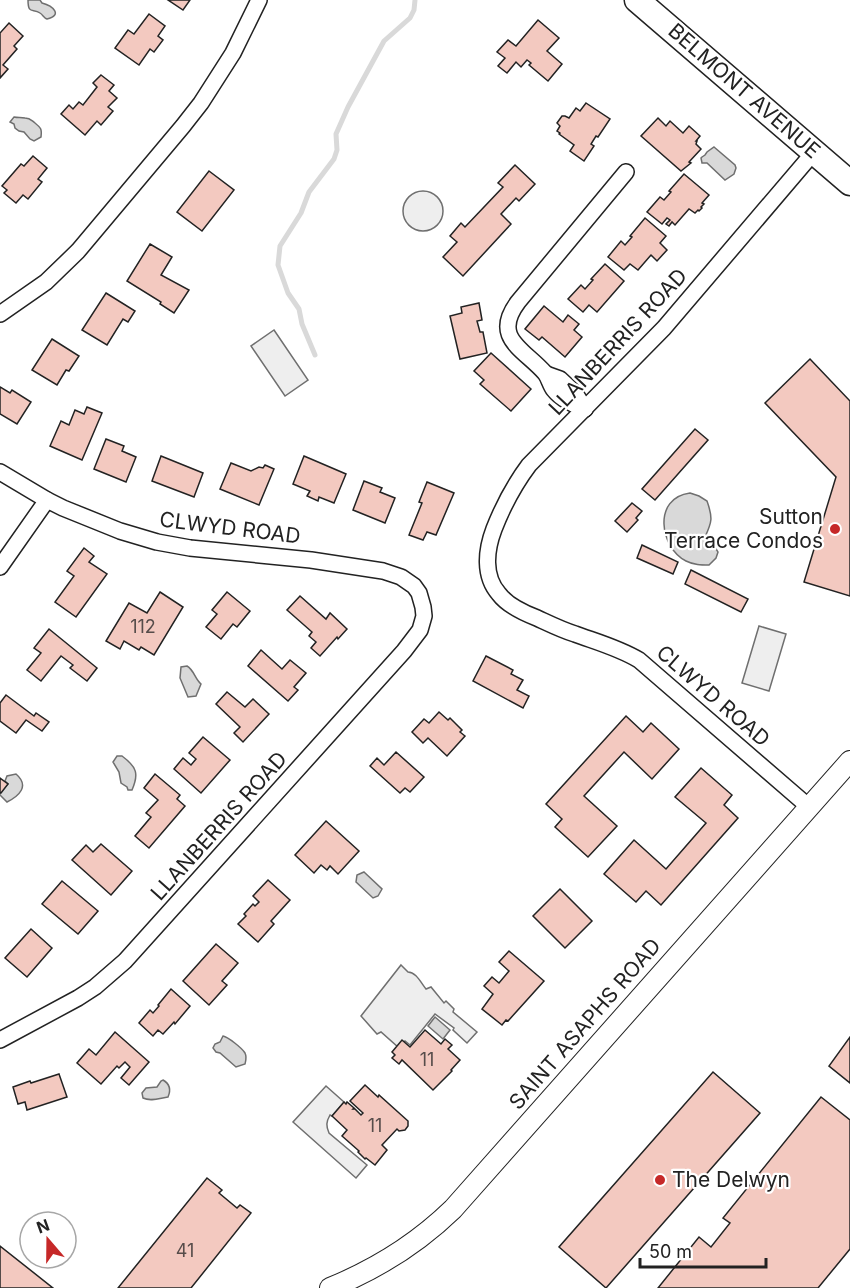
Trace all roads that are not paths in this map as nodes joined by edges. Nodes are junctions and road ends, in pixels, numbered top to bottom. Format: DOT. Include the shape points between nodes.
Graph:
graph roads {
  1 [pos="259,0"];
  2 [pos="637,0"];
  3 [pos="814,152"];
  4 [pos="626,172"];
  5 [pos="850,183"];
  6 [pos="0,314"];
  7 [pos="585,410"];
  8 [pos="0,472"];
  9 [pos="47,500"];
  10 [pos="0,567"];
  11 [pos="490,578"];
  12 [pos="422,599"];
  13 [pos="850,761"];
  14 [pos="809,807"];
  15 [pos="0,1040"];
  16 [pos="330,1288"];
  1 -- 6 [label="street" via="222,71 176,135 78,251 46,282"];
  2 -- 3 [label="main road, BELMONT AVENUE"];
  3 -- 5 [label="main road, BELMONT AVENUE"];
  3 -- 7 [label="street, LLANBERRIS ROAD" via="664,328"];
  4 -- 7 [label="street" via="518,302 507,324 512,342 546,374 552,388 567,402"];
  7 -- 11 [label="street, LLANBERRIS ROAD" via="530,465 511,491 490,539"];
  8 -- 9 [label="street, CLWYD ROAD"];
  9 -- 10 [label="street"];
  9 -- 12 [label="street, CLWYD ROAD" via="157,542 393,573 414,586"];
  11 -- 14 [label="street, CLWYD ROAD" via="497,593 522,611 639,660"];
  12 -- 15 [label="street, LLANBERRIS ROAD" via="423,623 416,637 125,962 95,987"];
  13 -- 14 [label="street, SAINT ASAPHS ROAD"];
  14 -- 16 [label="street, SAINT ASAPHS ROAD" via="453,1209 397,1254"];
}
